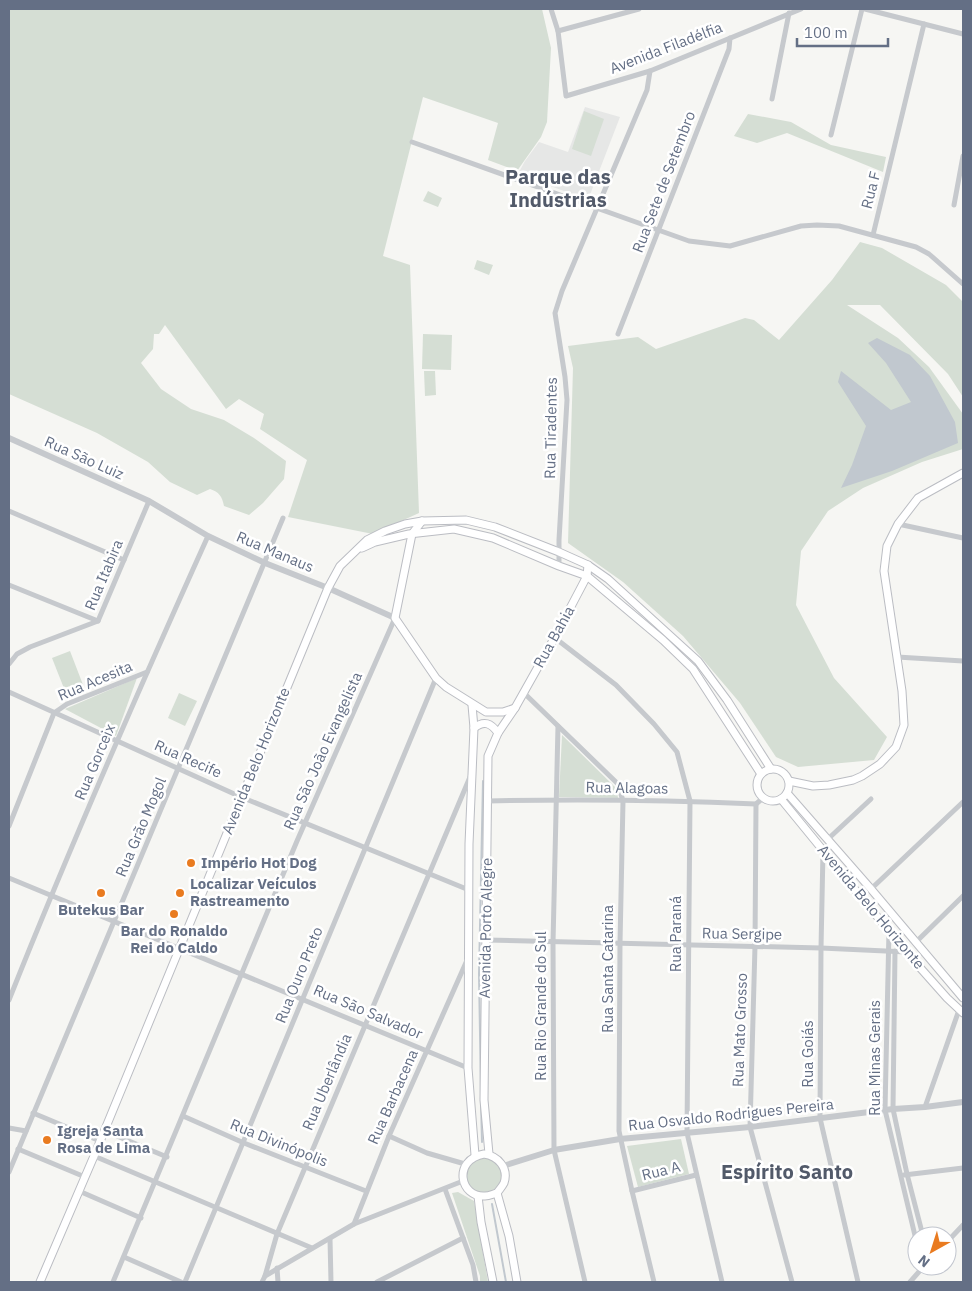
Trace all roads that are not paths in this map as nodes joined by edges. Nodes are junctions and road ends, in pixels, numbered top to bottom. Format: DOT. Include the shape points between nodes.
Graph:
graph roads {
  1 [pos="551,9"];
  2 [pos="639,9"];
  3 [pos="801,9"];
  4 [pos="864,9"];
  5 [pos="789,13"];
  6 [pos="924,24"];
  7 [pos="558,32"];
  8 [pos="963,34"];
  9 [pos="730,38"];
  10 [pos="650,71"];
  11 [pos="772,99"];
  12 [pos="831,135"];
  13 [pos="412,142"];
  14 [pos="963,156"];
  15 [pos="954,205"];
  16 [pos="596,208"];
  17 [pos="659,230"];
  18 [pos="873,235"];
  19 [pos="963,284"];
  20 [pos="618,334"];
  21 [pos="9,438"];
  22 [pos="963,473"];
  23 [pos="149,501"];
  24 [pos="9,511"];
  25 [pos="284,518"];
  26 [pos="422,521"];
  27 [pos="898,524"];
  28 [pos="412,534"];
  29 [pos="208,536"];
  30 [pos="963,538"];
  31 [pos="355,550"];
  32 [pos="560,552"];
  33 [pos="124,560"];
  34 [pos="265,563"];
  35 [pos="588,565"];
  36 [pos="559,566"];
  37 [pos="587,576"];
  38 [pos="9,585"];
  39 [pos="328,588"];
  40 [pos="395,618"];
  41 [pos="98,621"];
  42 [pos="554,638"];
  43 [pos="897,657"];
  44 [pos="963,661"];
  45 [pos="9,664"];
  46 [pos="147,672"];
  47 [pos="436,678"];
  48 [pos="9,692"];
  49 [pos="524,693"];
  50 [pos="472,705"];
  51 [pos="515,708"];
  52 [pos="54,713"];
  53 [pos="558,726"];
  54 [pos="474,728"];
  55 [pos="498,733"];
  56 [pos="118,740"];
  57 [pos="179,769"];
  58 [pos="771,769"];
  59 [pos="472,773"];
  60 [pos="761,774"];
  61 [pos="788,781"];
  62 [pos="787,793"];
  63 [pos="241,796"];
  64 [pos="763,798"];
  65 [pos="555,799"];
  66 [pos="781,799"];
  67 [pos="871,799"];
  68 [pos="488,800"];
  69 [pos="623,801"];
  70 [pos="690,801"];
  71 [pos="963,802"];
  72 [pos="756,804"];
  73 [pos="306,822"];
  74 [pos="9,826"];
  75 [pos="828,839"];
  76 [pos="366,847"];
  77 [pos="823,851"];
  78 [pos="428,873"];
  79 [pos="9,878"];
  80 [pos="871,888"];
  81 [pos="469,890"];
  82 [pos="51,894"];
  83 [pos="963,896"];
  84 [pos="114,921"];
  85 [pos="889,929"];
  86 [pos="486,940"];
  87 [pos="553,943"];
  88 [pos="620,943"];
  89 [pos="915,943"];
  90 [pos="688,945"];
  91 [pos="755,946"];
  92 [pos="179,948"];
  93 [pos="821,948"];
  94 [pos="888,950"];
  95 [pos="895,950"];
  96 [pos="908,952"];
  97 [pos="469,954"];
  98 [pos="241,974"];
  99 [pos="962,993"];
  100 [pos="303,998"];
  101 [pos="9,1000"];
  102 [pos="961,1012"];
  103 [pos="364,1024"];
  104 [pos="427,1050"];
  105 [pos="468,1068"];
  106 [pos="963,1102"];
  107 [pos="925,1107"];
  108 [pos="889,1109"];
  109 [pos="33,1113"];
  110 [pos="183,1116"];
  111 [pos="820,1118"];
  112 [pos="750,1127"];
  113 [pos="9,1128"];
  114 [pos="26,1130"];
  115 [pos="687,1133"];
  116 [pos="117,1136"];
  117 [pos="389,1136"];
  118 [pos="620,1140"];
  119 [pos="100,1141"];
  120 [pos="244,1143"];
  121 [pos="18,1149"];
  122 [pos="554,1150"];
  123 [pos="489,1154"];
  124 [pos="94,1156"];
  125 [pos="475,1156"];
  126 [pos="167,1157"];
  127 [pos="465,1164"];
  128 [pos="503,1166"];
  129 [pos="305,1167"];
  130 [pos="963,1168"];
  131 [pos="9,1172"];
  132 [pos="906,1174"];
  133 [pos="696,1175"];
  134 [pos="900,1175"];
  135 [pos="85,1177"];
  136 [pos="463,1181"];
  137 [pos="156,1183"];
  138 [pos="445,1189"];
  139 [pos="79,1191"];
  140 [pos="366,1191"];
  141 [pos="632,1191"];
  142 [pos="497,1194"];
  143 [pos="478,1196"];
  144 [pos="216,1208"];
  145 [pos="141,1218"];
  146 [pos="354,1224"];
  147 [pos="913,1226"];
  148 [pos="921,1226"];
  149 [pos="277,1234"];
  150 [pos="463,1238"];
  151 [pos="330,1239"];
  152 [pos="312,1248"];
  153 [pos="124,1257"];
  154 [pos="277,1268"];
  155 [pos="265,1276"];
  156 [pos="40,1282"];
  157 [pos="113,1282"];
  158 [pos="181,1282"];
  159 [pos="185,1282"];
  160 [pos="262,1282"];
  161 [pos="278,1282"];
  162 [pos="331,1282"];
  163 [pos="377,1282"];
  164 [pos="476,1282"];
  165 [pos="493,1282"];
  166 [pos="517,1282"];
  167 [pos="585,1282"];
  168 [pos="654,1282"];
  169 [pos="722,1282"];
  170 [pos="792,1282"];
  171 [pos="856,1282"];
  1 -- 7 [label="street"];
  2 -- 7 [label="street"];
  3 -- 5 [label="street, Avenida Filadélfia"];
  4 -- 6 [label="street"];
  4 -- 12 [label="street"];
  5 -- 9 [label="street, Avenida Filadélfia"];
  5 -- 11 [label="street"];
  6 -- 8 [label="street"];
  6 -- 18 [label="street, Rua F"];
  7 -- 10 [label="street, Avenida Filadélfia" via="566,96"];
  9 -- 10 [label="street, Avenida Filadélfia"];
  9 -- 17 [label="street, Rua Sete de Setembro" via="729,49"];
  10 -- 16 [label="street, Rua Tiradentes" via="647,90"];
  13 -- 16 [label="street"];
  14 -- 15 [label="street"];
  16 -- 17 [label="street"];
  16 -- 32 [label="street, Rua Tiradentes" via="555,313 567,400"];
  17 -- 18 [label="street" via="690,242 730,246 818,224"];
  17 -- 20 [label="street, Rua Sete de Setembro"];
  18 -- 19 [label="street" via="929,254"];
  21 -- 23 [label="street, Rua São Luiz"];
  22 -- 27 [label="main road" via="918,498"];
  23 -- 29 [label="street, Rua Manaus"];
  23 -- 33 [label="street, Rua Itabira"];
  24 -- 33 [label="street"];
  25 -- 34 [label="street, Rua Grão Mogol"];
  26 -- 28 [label="main road"];
  26 -- 31 [label="main road, Avenida Belo Horizonte" via="385,531"];
  26 -- 32 [label="main road, Avenida Belo Horizonte" via="466,520 495,527"];
  27 -- 30 [label="street"];
  27 -- 43 [label="main road" via="888,546 884,570"];
  28 -- 31 [label="main road, Avenida Belo Horizonte"];
  28 -- 36 [label="main road, Avenida Belo Horizonte" via="454,529 493,538"];
  28 -- 40 [label="main road"];
  29 -- 34 [label="street, Rua Manaus"];
  29 -- 46 [label="street, Rua Gorceix"];
  31 -- 39 [label="main road, Avenida Belo Horizonte" via="340,566"];
  32 -- 35 [label="main road, Avenida Belo Horizonte"];
  32 -- 36 [label="street, Rua Tiradentes"];
  33 -- 41 [label="street, Rua Itabira"];
  34 -- 39 [label="street, Rua Manaus"];
  34 -- 57 [label="street, Rua Grão Mogol"];
  35 -- 37 [label="main road, Rua Bahia"];
  35 -- 58 [label="main road, Avenida Belo Horizonte" via="608,579 698,661"];
  36 -- 37 [label="main road, Avenida Belo Horizonte"];
  37 -- 42 [label="main road, Rua Bahia"];
  37 -- 60 [label="main road, Avenida Belo Horizonte" via="693,669"];
  38 -- 41 [label="street"];
  39 -- 40 [label="street, Rua Manaus"];
  39 -- 63 [label="main road, Avenida Belo Horizonte"];
  40 -- 47 [label="main road"];
  40 -- 73 [label="street, Rua São João Evangelista"];
  41 -- 45 [label="street, Rua Itabira" via="30,647 17,654"];
  42 -- 49 [label="main road, Rua Bahia"];
  42 -- 70 [label="street, Rua Paraná" via="616,685 654,724 677,752"];
  43 -- 44 [label="street"];
  43 -- 61 [label="main road" via="904,725 896,747 880,764 853,780 813,786"];
  46 -- 52 [label="street, Rua Acesita" via="67,704"];
  46 -- 56 [label="street, Rua Gorceix"];
  47 -- 50 [label="main road"];
  47 -- 76 [label="street, Rua Ouro Preto"];
  48 -- 52 [label="street, Rua Recife"];
  49 -- 51 [label="main road, Rua Bahia"];
  49 -- 53 [label="street, Rua Santa Catarina"];
  50 -- 51 [label="main road" via="486,712"];
  50 -- 54 [label="main road, Avenida Porto Alegre"];
  51 -- 55 [label="main road, Avenida Porto Alegre"];
  52 -- 56 [label="street, Rua Recife"];
  52 -- 74 [label="street"];
  53 -- 65 [label="street, Rua Rio Grande do Sul"];
  53 -- 69 [label="street, Rua Santa Catarina" via="618,784"];
  54 -- 55 [label="main road" via="491,724"];
  54 -- 59 [label="main road, Avenida Porto Alegre"];
  55 -- 68 [label="main road, Avenida Porto Alegre" via="488,756"];
  56 -- 57 [label="street, Rua Recife"];
  56 -- 82 [label="street, Rua Gorceix"];
  57 -- 63 [label="street, Rua Recife"];
  57 -- 84 [label="street, Rua Grão Mogol"];
  58 -- 60 [label="main road"];
  58 -- 61 [label="main road" via="784,773"];
  59 -- 78 [label="street, Rua Uberlândia"];
  59 -- 81 [label="main road, Avenida Porto Alegre"];
  60 -- 64 [label="main road" via="757,786"];
  61 -- 62 [label="main road"];
  62 -- 66 [label="main road"];
  62 -- 75 [label="main road, Avenida Belo Horizonte"];
  63 -- 73 [label="street, Rua Recife"];
  63 -- 92 [label="main road, Avenida Belo Horizonte"];
  64 -- 66 [label="main road"];
  64 -- 72 [label="street"];
  65 -- 68 [label="street, Rua Alagoas"];
  65 -- 69 [label="street, Rua Alagoas"];
  65 -- 87 [label="street, Rua Rio Grande do Sul"];
  66 -- 77 [label="main road, Avenida Belo Horizonte"];
  67 -- 75 [label="street"];
  68 -- 86 [label="main road, Avenida Porto Alegre"];
  69 -- 70 [label="street, Rua Alagoas"];
  69 -- 88 [label="street, Rua Santa Catarina"];
  70 -- 72 [label="street, Rua Alagoas"];
  70 -- 90 [label="street, Rua Paraná"];
  71 -- 80 [label="street"];
  72 -- 91 [label="street, Rua Mato Grosso"];
  73 -- 76 [label="street, Rua Recife"];
  73 -- 98 [label="street, Rua São João Evangelista"];
  75 -- 80 [label="main road, Avenida Belo Horizonte"];
  76 -- 78 [label="street, Rua Recife"];
  76 -- 100 [label="street, Rua Ouro Preto"];
  77 -- 85 [label="main road, Avenida Belo Horizonte"];
  77 -- 93 [label="street, Rua Goiás"];
  78 -- 81 [label="street, Rua Recife"];
  78 -- 103 [label="street, Rua Uberlândia"];
  79 -- 82 [label="street, Rua São Salvador"];
  80 -- 89 [label="main road, Avenida Belo Horizonte"];
  81 -- 97 [label="main road, Avenida Porto Alegre"];
  82 -- 84 [label="street, Rua São Salvador"];
  82 -- 101 [label="street, Rua Gorceix"];
  83 -- 89 [label="street"];
  84 -- 92 [label="street, Rua São Salvador"];
  84 -- 109 [label="street, Rua Grão Mogol"];
  85 -- 94 [label="street, Rua Minas Gerais"];
  85 -- 96 [label="main road, Avenida Belo Horizonte"];
  86 -- 87 [label="street, Rua Sergipe"];
  86 -- 123 [label="main road, Avenida Porto Alegre" via="484,1100"];
  87 -- 88 [label="street, Rua Sergipe"];
  87 -- 122 [label="street, Rua Rio Grande do Sul"];
  88 -- 90 [label="street, Rua Sergipe"];
  88 -- 118 [label="street, Rua Santa Catarina"];
  89 -- 99 [label="main road, Avenida Belo Horizonte"];
  90 -- 91 [label="street, Rua Sergipe"];
  90 -- 115 [label="street, Rua Paraná"];
  91 -- 93 [label="street, Rua Sergipe"];
  91 -- 112 [label="street, Rua Mato Grosso"];
  92 -- 98 [label="street, Rua São Salvador"];
  92 -- 119 [label="main road, Avenida Belo Horizonte"];
  93 -- 94 [label="street, Rua Sergipe"];
  93 -- 111 [label="street, Rua Goiás"];
  94 -- 95 [label="street, Rua Sergipe"];
  94 -- 108 [label="street, Rua Minas Gerais"];
  95 -- 96 [label="street, Rua Sergipe"];
  95 -- 108 [label="street, Rua Minas Gerais"];
  96 -- 102 [label="main road, Avenida Belo Horizonte"];
  97 -- 104 [label="street, Rua Barbacena"];
  97 -- 105 [label="main road, Avenida Porto Alegre"];
  98 -- 100 [label="street, Rua São Salvador"];
  98 -- 110 [label="street, Rua São João Evangelista"];
  100 -- 103 [label="street, Rua São Salvador"];
  100 -- 120 [label="street, Rua Ouro Preto"];
  102 -- 107 [label="street"];
  103 -- 104 [label="street, Rua São Salvador"];
  103 -- 129 [label="street, Rua Uberlândia"];
  104 -- 105 [label="street, Rua São Salvador"];
  104 -- 117 [label="street, Rua Barbacena"];
  105 -- 125 [label="main road, Avenida Porto Alegre"];
  106 -- 107 [label="street, Rua Osvaldo Rodrigues Pereira"];
  107 -- 108 [label="street, Rua Osvaldo Rodrigues Pereira"];
  108 -- 111 [label="street, Rua Osvaldo Rodrigues Pereira"];
  108 -- 132 [label="street, Rua Minas Gerais"];
  108 -- 134 [label="street, Rua Minas Gerais"];
  109 -- 114 [label="street, Rua Grão Mogol"];
  109 -- 119 [label="street"];
  110 -- 120 [label="street, Rua Divinópolis"];
  110 -- 126 [label="street, Rua São João Evangelista"];
  111 -- 112 [label="street, Rua Osvaldo Rodrigues Pereira"];
  111 -- 171 [label="street, Rua Goiás"];
  112 -- 115 [label="street, Rua Osvaldo Rodrigues Pereira"];
  112 -- 170 [label="street, Rua Mato Grosso"];
  113 -- 114 [label="street"];
  114 -- 121 [label="street, Rua Grão Mogol"];
  115 -- 118 [label="street, Rua Osvaldo Rodrigues Pereira"];
  115 -- 133 [label="street, Rua Paraná"];
  116 -- 126 [label="street"];
  117 -- 127 [label="street"];
  117 -- 140 [label="street, Rua Barbacena"];
  118 -- 122 [label="street, Rua Osvaldo Rodrigues Pereira"];
  118 -- 141 [label="street, Rua Santa Catarina"];
  119 -- 124 [label="main road, Avenida Belo Horizonte"];
  120 -- 129 [label="street, Rua Divinópolis"];
  120 -- 144 [label="street, Rua Ouro Preto"];
  121 -- 131 [label="street, Rua Grão Mogol"];
  121 -- 135 [label="street"];
  122 -- 128 [label="street, Rua Osvaldo Rodrigues Pereira"];
  122 -- 167 [label="street, Rua Rio Grande do Sul"];
  123 -- 125 [label="main road"];
  123 -- 128 [label="main road"];
  124 -- 135 [label="main road, Avenida Belo Horizonte"];
  124 -- 137 [label="street"];
  125 -- 127 [label="main road"];
  126 -- 137 [label="street, Rua São João Evangelista"];
  127 -- 136 [label="main road"];
  128 -- 142 [label="main road" via="504,1182"];
  129 -- 140 [label="street, Rua Divinópolis"];
  129 -- 149 [label="street, Rua Uberlândia"];
  130 -- 132 [label="street"];
  132 -- 134 [label="street"];
  132 -- 148 [label="street, Rua Minas Gerais"];
  133 -- 141 [label="street, Rua A"];
  133 -- 169 [label="street, Rua Paraná"];
  134 -- 147 [label="street, Rua Minas Gerais"];
  135 -- 139 [label="main road, Avenida Belo Horizonte"];
  136 -- 138 [label="street"];
  136 -- 143 [label="main road" via="470,1192"];
  137 -- 144 [label="street"];
  137 -- 145 [label="street, Rua São João Evangelista"];
  138 -- 146 [label="street"];
  138 -- 150 [label="street"];
  139 -- 145 [label="street"];
  139 -- 156 [label="main road, Avenida Belo Horizonte"];
  140 -- 146 [label="street, Rua Barbacena"];
  141 -- 168 [label="street, Rua Santa Catarina"];
  142 -- 143 [label="main road"];
  142 -- 166 [label="main road"];
  143 -- 165 [label="main road"];
  144 -- 149 [label="street"];
  144 -- 159 [label="street, Rua Ouro Preto"];
  145 -- 153 [label="street, Rua São João Evangelista"];
  146 -- 151 [label="street"];
  149 -- 152 [label="street"];
  149 -- 155 [label="street, Rua Uberlândia"];
  150 -- 163 [label="street"];
  150 -- 164 [label="street"];
  151 -- 152 [label="street"];
  151 -- 162 [label="street"];
  152 -- 154 [label="street"];
  153 -- 157 [label="street, Rua São João Evangelista"];
  153 -- 158 [label="street"];
  154 -- 155 [label="street"];
  154 -- 161 [label="street"];
  155 -- 160 [label="street, Rua Uberlândia"];
}
